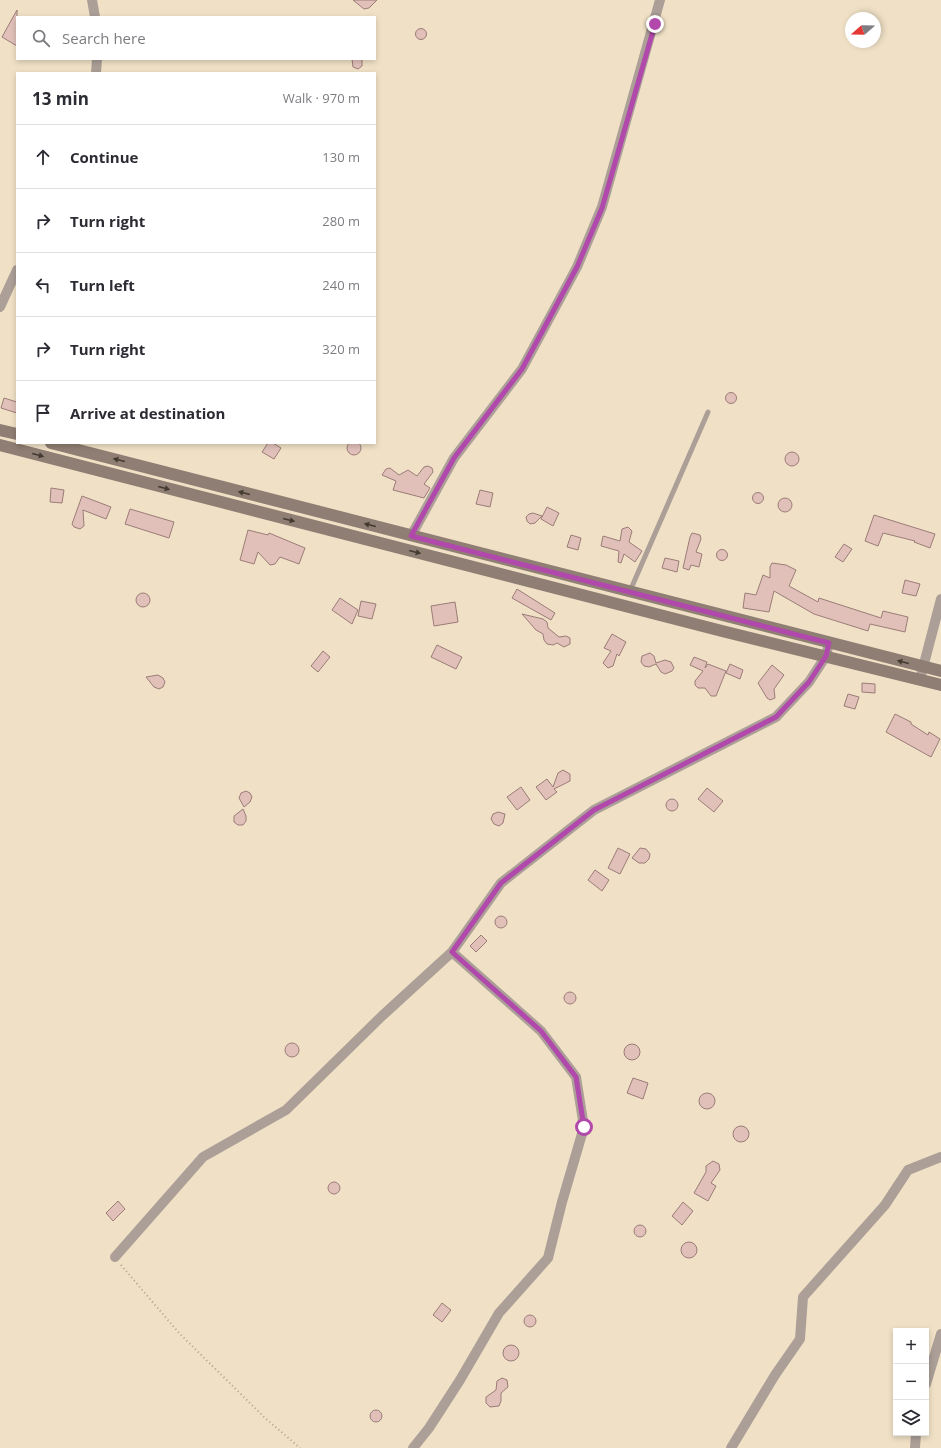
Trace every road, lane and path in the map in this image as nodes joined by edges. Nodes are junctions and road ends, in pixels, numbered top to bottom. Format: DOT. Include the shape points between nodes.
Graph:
graph roads {
  1 [pos="92,0"];
  2 [pos="660,0"];
  3 [pos="95,16"];
  4 [pos="97,60"];
  5 [pos="96,72"];
  6 [pos="16,272"];
  7 [pos="0,307"];
  8 [pos="708,412"];
  9 [pos="0,430"];
  10 [pos="16,434"];
  11 [pos="54,444"];
  12 [pos="0,445"];
  13 [pos="411,536"];
  14 [pos="629,592"];
  15 [pos="941,599"];
  16 [pos="829,643"];
  17 [pos="826,656"];
  18 [pos="923,667"];
  19 [pos="941,671"];
  20 [pos="920,679"];
  21 [pos="941,685"];
  22 [pos="452,952"];
  23 [pos="941,1157"];
  24 [pos="115,1257"];
  25 [pos="941,1334"];
  26 [pos="929,1374"];
  27 [pos="916,1436"];
  28 [pos="300,1448"];
  29 [pos="414,1448"];
  30 [pos="731,1448"];
  31 [pos="915,1448"];
  1 -- 3 [label="street"];
  2 -- 13 [label="street" via="602,208 577,267 522,369 454,458"];
  4 -- 5 [label="street"];
  6 -- 7 [label="street"];
  8 -- 14 [label="lane"];
  9 -- 10 [label="main road"];
  13 -- 11 [label="main road, one-way"];
  12 -- 17 [label="main road, one-way"];
  13 -- 14 [label="main road"];
  14 -- 16 [label="main road"];
  15 -- 18 [label="street"];
  16 -- 17 [label="street"];
  18 -- 16 [label="main road, one-way"];
  17 -- 20 [label="main road"];
  17 -- 22 [label="street" via="809,682 776,717 594,810 513,873 501,883"];
  18 -- 19 [label="main road"];
  18 -- 20 [label="street"];
  20 -- 21 [label="main road"];
  22 -- 24 [label="street" via="286,1110 203,1157"];
  22 -- 29 [label="street" via="541,1031 576,1077 584,1127 548,1258 499,1313 460,1380"];
  23 -- 30 [label="street" via="908,1170 885,1205 803,1297 800,1339"];
  24 -- 28 [label="path" via="179,1333 264,1417"];
  25 -- 26 [label="street"];
  27 -- 31 [label="street"];
}
